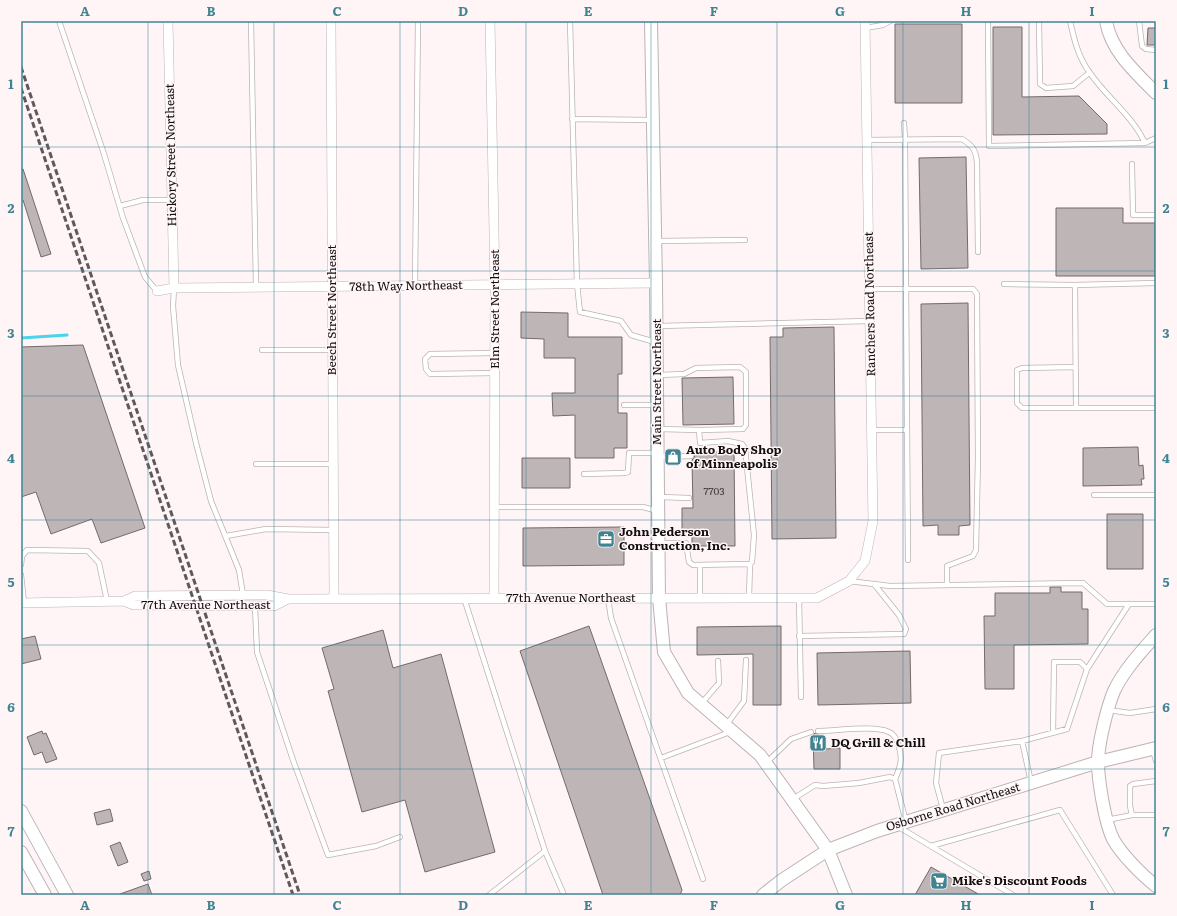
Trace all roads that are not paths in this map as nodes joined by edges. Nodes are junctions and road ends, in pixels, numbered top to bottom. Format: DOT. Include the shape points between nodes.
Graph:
graph roads {
  1 [pos="59,21"];
  2 [pos="168,21"];
  3 [pos="251,21"];
  4 [pos="331,21"];
  5 [pos="418,21"];
  6 [pos="490,21"];
  7 [pos="570,21"];
  8 [pos="651,21"];
  9 [pos="890,21"];
  10 [pos="988,21"];
  11 [pos="1039,21"];
  12 [pos="1070,21"];
  13 [pos="1106,21"];
  14 [pos="1139,21"];
  15 [pos="865,25"];
  16 [pos="1156,50"];
  17 [pos="1090,73"];
  18 [pos="1156,93"];
  19 [pos="572,119"];
  20 [pos="653,120"];
  21 [pos="904,123"];
  22 [pos="1156,138"];
  23 [pos="905,139"];
  24 [pos="867,140"];
  25 [pos="1144,143"];
  26 [pos="1132,164"];
  27 [pos="172,200"];
  28 [pos="120,206"];
  29 [pos="1156,215"];
  30 [pos="745,240"];
  31 [pos="655,241"];
  32 [pos="978,252"];
  33 [pos="656,283"];
  34 [pos="1156,283"];
  35 [pos="577,284"];
  36 [pos="1004,284"];
  37 [pos="495,285"];
  38 [pos="1075,285"];
  39 [pos="415,286"];
  40 [pos="331,287"];
  41 [pos="174,288"];
  42 [pos="256,288"];
  43 [pos="906,289"];
  44 [pos="869,290"];
  45 [pos="157,291"];
  46 [pos="870,321"];
  47 [pos="656,326"];
  48 [pos="657,342"];
  49 [pos="262,350"];
  50 [pos="332,350"];
  51 [pos="495,353"];
  52 [pos="1076,367"];
  53 [pos="495,374"];
  54 [pos="657,375"];
  55 [pos="624,405"];
  56 [pos="657,405"];
  57 [pos="1076,408"];
  58 [pos="1156,408"];
  59 [pos="657,429"];
  60 [pos="699,430"];
  61 [pos="872,430"];
  62 [pos="907,430"];
  63 [pos="658,455"];
  64 [pos="691,456"];
  65 [pos="256,464"];
  66 [pos="333,464"];
  67 [pos="584,474"];
  68 [pos="1094,495"];
  69 [pos="1156,495"];
  70 [pos="658,497"];
  71 [pos="689,498"];
  72 [pos="495,507"];
  73 [pos="658,511"];
  74 [pos="333,530"];
  75 [pos="226,536"];
  76 [pos="658,543"];
  77 [pos="908,560"];
  78 [pos="21,564"];
  79 [pos="750,564"];
  80 [pos="700,565"];
  81 [pos="21,575"];
  82 [pos="849,581"];
  83 [pos="874,584"];
  84 [pos="947,585"];
  85 [pos="243,595"];
  86 [pos="334,598"];
  87 [pos="464,598"];
  88 [pos="494,598"];
  89 [pos="608,598"];
  90 [pos="658,598"];
  91 [pos="700,598"];
  92 [pos="749,598"];
  93 [pos="799,598"];
  94 [pos="288,599"];
  95 [pos="107,601"];
  96 [pos="124,601"];
  97 [pos="22,602"];
  98 [pos="1129,604"];
  99 [pos="1156,604"];
  100 [pos="255,606"];
  101 [pos="799,636"];
  102 [pos="1156,636"];
  103 [pos="746,660"];
  104 [pos="718,661"];
  105 [pos="1087,669"];
  106 [pos="801,697"];
  107 [pos="701,704"];
  108 [pos="1156,709"];
  109 [pos="1108,710"];
  110 [pos="729,728"];
  111 [pos="818,731"];
  112 [pos="811,732"];
  113 [pos="1053,733"];
  114 [pos="1022,741"];
  115 [pos="1154,748"];
  116 [pos="661,758"];
  117 [pos="1098,762"];
  118 [pos="1156,762"];
  119 [pos="766,763"];
  120 [pos="895,779"];
  121 [pos="1156,781"];
  122 [pos="1032,782"];
  123 [pos="792,799"];
  124 [pos="943,810"];
  125 [pos="21,811"];
  126 [pos="1156,814"];
  127 [pos="1132,815"];
  128 [pos="1107,820"];
  129 [pos="901,824"];
  130 [pos="400,837"];
  131 [pos="931,846"];
  132 [pos="828,850"];
  133 [pos="545,851"];
  134 [pos="21,852"];
  135 [pos="703,879"];
  136 [pos="1156,886"];
  137 [pos="45,895"];
  138 [pos="67,895"];
  139 [pos="489,895"];
  140 [pos="564,895"];
  141 [pos="763,895"];
  142 [pos="846,895"];
  143 [pos="1013,895"];
  144 [pos="1113,895"];
  1 -- 28 [label="lane"];
  2 -- 27 [label="street, Hickory Street Northeast"];
  3 -- 42 [label="lane"];
  4 -- 40 [label="street, Beech Street Northeast"];
  5 -- 39 [label="lane"];
  6 -- 37 [label="street, Elm Street Northeast"];
  7 -- 19 [label="lane"];
  8 -- 20 [label="street, Main Street Northeast"];
  9 -- 15 [label="lane" via="883,25"];
  10 -- 25 [label="lane" via="988,146"];
  11 -- 17 [label="lane" via="1040,84 1046,88 1073,86"];
  12 -- 17 [label="lane" via="1076,48"];
  13 -- 18 [label="street" via="1112,40 1124,61"];
  14 -- 16 [label="lane" via="1142,46"];
  15 -- 24 [label="street, Ranchers Road Northeast"];
  17 -- 25 [label="lane" via="1137,128"];
  19 -- 20 [label="lane"];
  19 -- 35 [label="lane"];
  20 -- 31 [label="street, Main Street Northeast"];
  21 -- 23 [label="lane"];
  22 -- 25 [label="lane"];
  23 -- 24 [label="lane"];
  23 -- 32 [label="lane" via="962,139 976,151"];
  23 -- 43 [label="lane"];
  24 -- 44 [label="street, Ranchers Road Northeast"];
  26 -- 29 [label="lane" via="1133,215"];
  27 -- 28 [label="lane" via="143,200"];
  27 -- 41 [label="street, Hickory Street Northeast"];
  28 -- 45 [label="lane" via="145,277"];
  30 -- 31 [label="lane"];
  31 -- 33 [label="street, Main Street Northeast"];
  33 -- 35 [label="street, 78th Way Northeast"];
  33 -- 47 [label="street, Main Street Northeast"];
  34 -- 38 [label="lane"];
  35 -- 37 [label="street, 78th Way Northeast"];
  35 -- 48 [label="lane" via="580,312 621,321 631,335"];
  36 -- 38 [label="lane"];
  37 -- 39 [label="street, 78th Way Northeast"];
  37 -- 51 [label="street, Elm Street Northeast"];
  38 -- 52 [label="lane"];
  39 -- 40 [label="street, 78th Way Northeast"];
  40 -- 42 [label="street, 78th Way Northeast"];
  40 -- 50 [label="street, Beech Street Northeast"];
  41 -- 42 [label="street, 78th Way Northeast"];
  41 -- 45 [label="street, 78th Way Northeast"];
  41 -- 75 [label="lane" via="172,306 178,364 211,501"];
  43 -- 44 [label="lane"];
  43 -- 62 [label="lane"];
  43 -- 84 [label="lane" via="973,289 977,294 976,550 973,556 947,566"];
  44 -- 46 [label="street, Ranchers Road Northeast"];
  46 -- 47 [label="lane"];
  46 -- 61 [label="street, Ranchers Road Northeast"];
  47 -- 48 [label="street, Main Street Northeast"];
  48 -- 54 [label="street, Main Street Northeast"];
  49 -- 50 [label="lane"];
  50 -- 66 [label="street, Beech Street Northeast"];
  51 -- 53 [label="street, Elm Street Northeast"];
  51 -- 53 [label="lane" via="430,354 425,359 426,369 430,374"];
  52 -- 57 [label="lane"];
  52 -- 57 [label="lane" via="1017,370 1017,403 1022,408"];
  53 -- 72 [label="street, Elm Street Northeast"];
  54 -- 56 [label="street, Main Street Northeast"];
  54 -- 60 [label="lane" via="684,374 696,368 740,367 746,372 746,425 743,429"];
  55 -- 56 [label="lane"];
  56 -- 59 [label="street, Main Street Northeast"];
  57 -- 58 [label="lane"];
  59 -- 60 [label="lane"];
  59 -- 63 [label="street, Main Street Northeast"];
  60 -- 79 [label="lane" via="700,443 728,441 742,444 745,448 754,535"];
  61 -- 62 [label="lane"];
  61 -- 82 [label="street, Ranchers Road Northeast" via="873,521 865,561"];
  62 -- 77 [label="lane"];
  63 -- 64 [label="lane"];
  63 -- 67 [label="lane" via="629,453 628,472 625,473"];
  63 -- 70 [label="street, Main Street Northeast"];
  65 -- 66 [label="lane"];
  66 -- 74 [label="street, Beech Street Northeast"];
  68 -- 69 [label="lane"];
  70 -- 71 [label="lane"];
  70 -- 73 [label="street, Main Street Northeast"];
  72 -- 73 [label="lane" via="643,508"];
  72 -- 88 [label="street, Elm Street Northeast"];
  73 -- 76 [label="street, Main Street Northeast"];
  74 -- 75 [label="lane" via="266,529"];
  74 -- 86 [label="street, Beech Street Northeast"];
  75 -- 85 [label="lane" via="240,570"];
  76 -- 80 [label="lane" via="686,543 689,562"];
  76 -- 90 [label="street, Main Street Northeast"];
  78 -- 95 [label="lane" via="22,556 27,550 88,551 99,563"];
  79 -- 80 [label="lane"];
  79 -- 92 [label="lane"];
  80 -- 91 [label="lane"];
  81 -- 97 [label="lane"];
  82 -- 83 [label="lane"];
  82 -- 93 [label="street, 77th Avenue Northeast" via="817,598"];
  83 -- 84 [label="lane"];
  83 -- 101 [label="lane" via="899,615 906,629 904,634"];
  84 -- 98 [label="lane" via="1083,583 1107,604"];
  85 -- 94 [label="street, 77th Avenue Northeast" via="267,595"];
  85 -- 96 [label="street, 77th Avenue Northeast" via="135,596"];
  86 -- 87 [label="street, 77th Avenue Northeast"];
  86 -- 94 [label="street, 77th Avenue Northeast"];
  87 -- 88 [label="street, 77th Avenue Northeast"];
  87 -- 133 [label="lane"];
  88 -- 89 [label="street, 77th Avenue Northeast"];
  89 -- 90 [label="street, 77th Avenue Northeast"];
  89 -- 116 [label="lane" via="611,618"];
  90 -- 91 [label="street, 77th Avenue Northeast"];
  90 -- 107 [label="street, Main Street Northeast" via="664,652 688,693"];
  91 -- 92 [label="street, 77th Avenue Northeast"];
  92 -- 93 [label="street, 77th Avenue Northeast"];
  93 -- 101 [label="lane"];
  94 -- 100 [label="street, 77th Avenue Northeast" via="274,606"];
  95 -- 96 [label="street, 77th Avenue Northeast"];
  95 -- 97 [label="street, 77th Avenue Northeast"];
  96 -- 100 [label="street, 77th Avenue Northeast" via="134,605"];
  98 -- 99 [label="lane"];
  98 -- 105 [label="lane"];
  100 -- 130 [label="lane" via="257,652 328,855 376,846"];
  101 -- 106 [label="lane"];
  102 -- 109 [label="street" via="1129,667 1114,692"];
  103 -- 110 [label="lane" via="744,701"];
  104 -- 107 [label="lane" via="719,683"];
  105 -- 113 [label="lane" via="1067,729"];
  105 -- 113 [label="lane" via="1080,662 1054,662"];
  107 -- 110 [label="street, Main Street Northeast"];
  108 -- 109 [label="lane" via="1130,713"];
  109 -- 117 [label="street"];
  110 -- 116 [label="lane"];
  110 -- 119 [label="street, Main Street Northeast"];
  111 -- 120 [label="lane" via="877,729 890,732 898,741 901,752 901,766"];
  112 -- 119 [label="lane" via="791,739"];
  113 -- 114 [label="lane"];
  114 -- 122 [label="lane"];
  114 -- 124 [label="lane" via="939,753 936,783"];
  115 -- 117 [label="street, Osborne Road Northeast"];
  115 -- 118 [label="lane"];
  116 -- 135 [label="lane"];
  117 -- 122 [label="street, Osborne Road Northeast"];
  117 -- 128 [label="street"];
  119 -- 123 [label="street, Main Street Northeast"];
  120 -- 123 [label="lane" via="890,777 859,783 815,785"];
  120 -- 129 [label="lane"];
  121 -- 127 [label="lane" via="1130,786"];
  122 -- 124 [label="street, Osborne Road Northeast"];
  123 -- 132 [label="street, Main Street Northeast"];
  124 -- 129 [label="street, Osborne Road Northeast"];
  125 -- 138 [label="street"];
  126 -- 127 [label="lane"];
  127 -- 128 [label="lane"];
  128 -- 136 [label="street" via="1113,839 1142,875"];
  129 -- 131 [label="lane"];
  129 -- 132 [label="street, Osborne Road Northeast"];
  131 -- 143 [label="lane"];
  131 -- 144 [label="lane" via="1060,810"];
  132 -- 141 [label="street, Osborne Road Northeast"];
  132 -- 142 [label="street, Main Street Northeast"];
  133 -- 139 [label="lane"];
  133 -- 140 [label="lane"];
  134 -- 137 [label="street"];
}
